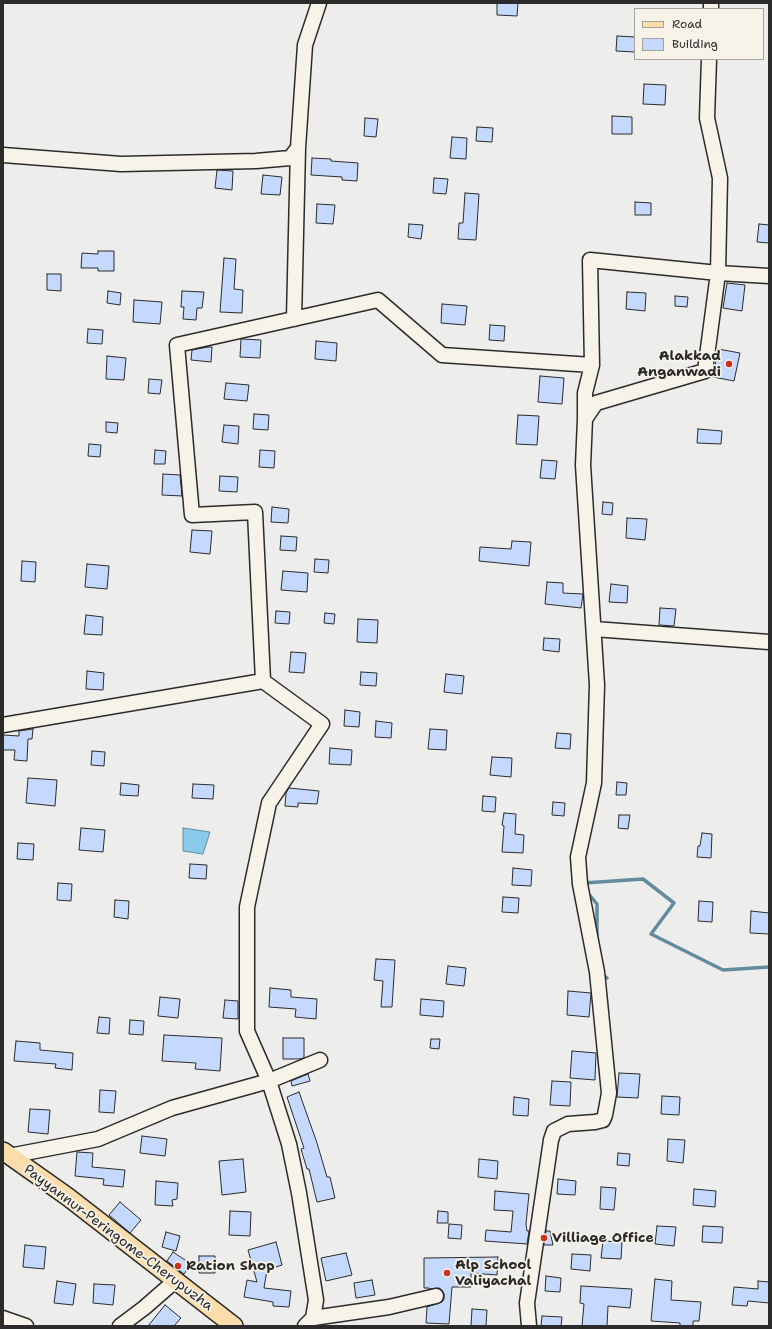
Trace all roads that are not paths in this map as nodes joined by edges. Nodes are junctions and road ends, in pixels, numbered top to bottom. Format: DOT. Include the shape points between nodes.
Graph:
graph roads {
  1 [pos="319,3"];
  2 [pos="708,60"];
  3 [pos="298,148"];
  4 [pos="3,155"];
  5 [pos="718,273"];
  6 [pos="769,276"];
  7 [pos="294,319"];
  8 [pos="592,365"];
  9 [pos="585,419"];
  10 [pos="594,629"];
  11 [pos="769,642"];
  12 [pos="263,681"];
  13 [pos="3,725"];
  14 [pos="320,1060"];
  15 [pos="269,1081"];
  16 [pos="6,1154"];
  17 [pos="175,1281"];
  18 [pos="436,1296"];
  19 [pos="3,1318"];
  20 [pos="309,1322"];
  21 [pos="26,1326"];
  22 [pos="120,1326"];
  23 [pos="234,1326"];
  24 [pos="529,1326"];
  1 -- 3 [label="street" via="304,45"];
  2 -- 5 [label="street" via="706,118 720,178"];
  3 -- 4 [label="street" via="290,158 256,161 121,164"];
  3 -- 7 [label="street"];
  5 -- 6 [label="street"];
  5 -- 8 [label="street" via="590,260"];
  5 -- 9 [label="street" via="705,372 596,403"];
  7 -- 8 [label="street" via="378,300 442,355"];
  7 -- 12 [label="street" via="178,345 192,515 255,512"];
  8 -- 9 [label="street" via="586,393"];
  9 -- 10 [label="street" via="583,465"];
  10 -- 11 [label="street"];
  10 -- 24 [label="street" via="597,685 594,783 578,857 580,884 597,972 609,1093 603,1120 568,1124 554,1131 527,1303"];
  12 -- 13 [label="street"];
  12 -- 15 [label="street" via="322,724 269,803 247,906 247,1031"];
  14 -- 15 [label="street"];
  15 -- 16 [label="street" via="172,1108 98,1139"];
  15 -- 20 [label="street" via="290,1144 299,1193 316,1300"];
  16 -- 17 [label="main road, Payyannur-Peringome-Cherupuzha" via="68,1197"];
  17 -- 22 [label="street"];
  17 -- 23 [label="main road, Payyannur-Peringome-Cherupuzha"];
  18 -- 20 [label="street"];
  19 -- 21 [label="street"];
}
